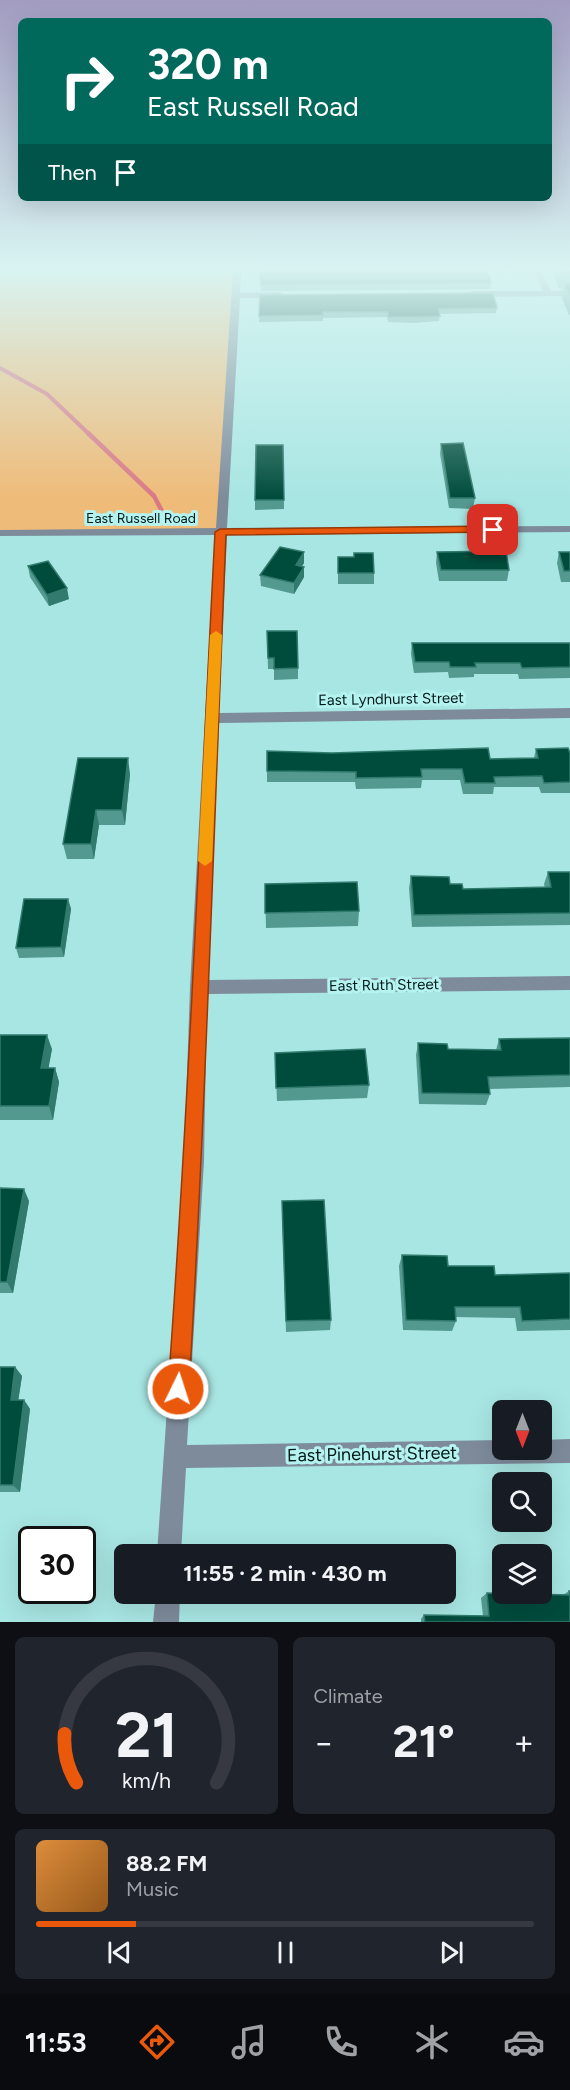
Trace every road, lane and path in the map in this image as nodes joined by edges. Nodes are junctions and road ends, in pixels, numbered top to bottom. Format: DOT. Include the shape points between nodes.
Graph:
graph roads {
  1 [pos="232,347"];
  2 [pos="570,529"];
  3 [pos="220,532"];
  4 [pos="0,533"];
  5 [pos="570,713"];
  6 [pos="212,717"];
  7 [pos="570,983"];
  8 [pos="199,987"];
  9 [pos="570,1451"];
  10 [pos="174,1457"];
  11 [pos="170,1544"];
  12 [pos="167,1604"];
  13 [pos="166,1622"];
  1 -- 3 [label="street"];
  2 -- 3 [label="street, East Russell Road"];
  3 -- 4 [label="street, East Russell Road"];
  3 -- 6 [label="street"];
  5 -- 6 [label="street, East Lyndhurst Street"];
  6 -- 8 [label="street"];
  7 -- 8 [label="street, East Ruth Street"];
  8 -- 10 [label="street" via="194,1161"];
  9 -- 10 [label="street, East Pinehurst Street"];
  10 -- 11 [label="street"];
  12 -- 13 [label="street"];
}
